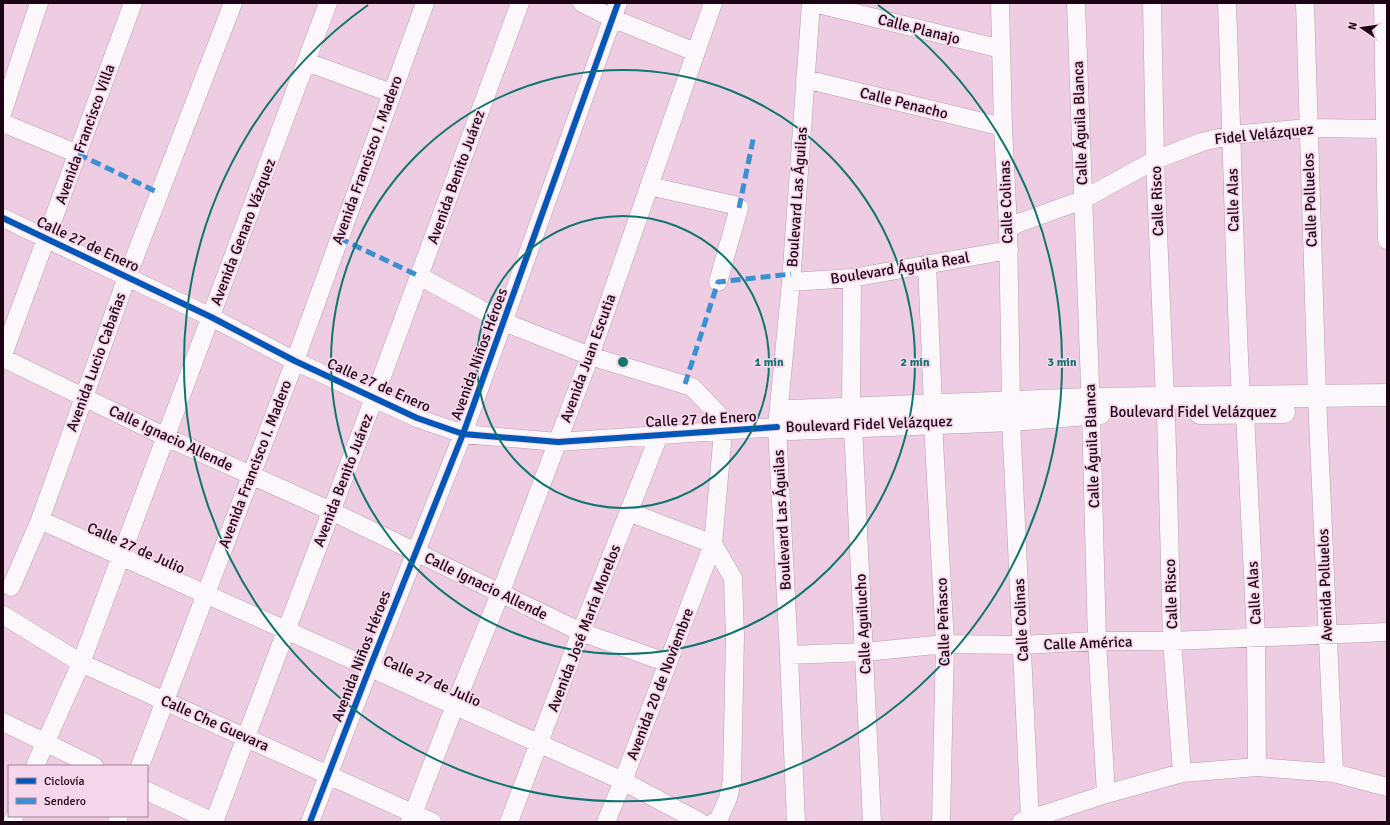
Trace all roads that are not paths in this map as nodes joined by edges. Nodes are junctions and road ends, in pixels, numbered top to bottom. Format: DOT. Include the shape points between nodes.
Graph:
graph roads {
  1 [pos="39,3"];
  2 [pos="133,3"];
  3 [pos="233,3"];
  4 [pos="328,3"];
  5 [pos="425,3"];
  6 [pos="520,3"];
  7 [pos="582,3"];
  8 [pos="713,3"];
  9 [pos="811,3"];
  10 [pos="814,3"];
  11 [pos="1000,3"];
  12 [pos="1076,3"];
  13 [pos="1152,3"];
  14 [pos="1227,3"];
  15 [pos="1305,3"];
  16 [pos="1383,3"];
  17 [pos="615,10"];
  18 [pos="1001,49"];
  19 [pos="695,52"];
  20 [pos="307,62"];
  21 [pos="805,79"];
  22 [pos="391,92"];
  23 [pos="3,111"];
  24 [pos="3,123"];
  25 [pos="1003,127"];
  26 [pos="1308,128"];
  27 [pos="1386,129"];
  28 [pos="1232,135"];
  29 [pos="78,154"];
  30 [pos="1155,160"];
  31 [pos="649,186"];
  32 [pos="1082,200"];
  33 [pos="3,218"];
  34 [pos="1008,227"];
  35 [pos="47,238"];
  36 [pos="1387,240"];
  37 [pos="1008,250"];
  38 [pos="927,264"];
  39 [pos="419,276"];
  40 [pos="127,277"];
  41 [pos="852,278"];
  42 [pos="718,282"];
  43 [pos="791,282"];
  44 [pos="211,317"];
  45 [pos="504,322"];
  46 [pos="590,356"];
  47 [pos="3,357"];
  48 [pos="295,361"];
  49 [pos="1387,395"];
  50 [pos="83,397"];
  51 [pos="374,398"];
  52 [pos="1318,404"];
  53 [pos="1091,406"];
  54 [pos="1165,406"];
  55 [pos="1387,409"];
  56 [pos="1244,410"];
  57 [pos="1011,411"];
  58 [pos="933,414"];
  59 [pos="852,418"];
  60 [pos="777,427"];
  61 [pos="723,432"];
  62 [pos="660,433"];
  63 [pos="463,434"];
  64 [pos="166,437"];
  65 [pos="558,442"];
  66 [pos="250,475"];
  67 [pos="331,511"];
  68 [pos="629,512"];
  69 [pos="40,520"];
  70 [pos="713,544"];
  71 [pos="416,552"];
  72 [pos="122,556"];
  73 [pos="11,587"];
  74 [pos="206,594"];
  75 [pos="500,594"];
  76 [pos="3,614"];
  77 [pos="287,630"];
  78 [pos="581,632"];
  79 [pos="1387,632"];
  80 [pos="1327,635"];
  81 [pos="1256,636"];
  82 [pos="1097,641"];
  83 [pos="1172,641"];
  84 [pos="945,644"];
  85 [pos="1022,646"];
  86 [pos="865,652"];
  87 [pos="790,655"];
  88 [pos="81,663"];
  89 [pos="668,663"];
  90 [pos="370,667"];
  91 [pos="166,701"];
  92 [pos="454,705"];
  93 [pos="3,722"];
  94 [pos="246,737"];
  95 [pos="44,743"];
  96 [pos="540,743"];
  97 [pos="35,765"];
  98 [pos="92,765"];
  99 [pos="140,765"];
  100 [pos="1257,767"];
  101 [pos="1334,773"];
  102 [pos="1182,774"];
  103 [pos="329,775"];
  104 [pos="623,781"];
  105 [pos="1387,787"];
  106 [pos="148,791"];
  107 [pos="1106,794"];
  108 [pos="412,818"];
  109 [pos="1026,821"];
  110 [pos="214,822"];
  111 [pos="310,822"];
  112 [pos="432,822"];
  113 [pos="509,822"];
  114 [pos="606,822"];
  115 [pos="707,822"];
  116 [pos="796,822"];
  117 [pos="872,822"];
  118 [pos="941,822"];
  1 -- 23 [label="street"];
  2 -- 29 [label="street, Avenida Francisco Villa"];
  3 -- 40 [label="street, Avenida Lucio Cabañas"];
  4 -- 20 [label="street, Avenida Genaro Vázquez"];
  5 -- 22 [label="street, Avenida Francisco I. Madero"];
  6 -- 39 [label="street, Avenida Benito Juárez"];
  7 -- 17 [label="street"];
  8 -- 19 [label="street, Avenida Juan Escutia"];
  9 -- 21 [label="street, Boulevard Las Águilas"];
  10 -- 18 [label="street, Calle Planajo"];
  11 -- 18 [label="street, Calle Colinas"];
  12 -- 32 [label="street, Calle Águila Blanca"];
  13 -- 30 [label="street, Calle Risco"];
  14 -- 28 [label="street, Calle Alas"];
  15 -- 26 [label="street, Calle Polluelos"];
  16 -- 27 [label="street"];
  17 -- 19 [label="street"];
  17 -- 45 [label="street, Avenida Niños Héroes"];
  18 -- 25 [label="street, Calle Colinas"];
  19 -- 31 [label="street, Avenida Juan Escutia"];
  20 -- 22 [label="street"];
  20 -- 44 [label="street, Avenida Genaro Vázquez"];
  21 -- 25 [label="street, Calle Penacho"];
  21 -- 43 [label="street, Boulevard Las Águilas"];
  22 -- 48 [label="street, Avenida Francisco I. Madero"];
  24 -- 29 [label="street"];
  25 -- 34 [label="street, Calle Colinas"];
  26 -- 27 [label="street, Fidel Velázquez"];
  26 -- 28 [label="street, Fidel Velázquez"];
  26 -- 52 [label="street, Calle Polluelos"];
  27 -- 36 [label="street"];
  28 -- 30 [label="street, Fidel Velázquez" via="1202,142"];
  28 -- 56 [label="street, Calle Alas" via="1234,248"];
  29 -- 35 [label="street, Avenida Francisco Villa"];
  30 -- 32 [label="street, Fidel Velázquez"];
  30 -- 54 [label="street, Calle Risco"];
  31 -- 42 [label="street" via="739,208"];
  31 -- 46 [label="street, Avenida Juan Escutia"];
  32 -- 34 [label="street"];
  32 -- 53 [label="street, Calle Águila Blanca"];
  33 -- 35 [label="street, Calle 27 de Enero"];
  34 -- 37 [label="street, Calle Colinas"];
  35 -- 40 [label="street, Calle 27 de Enero"];
  35 -- 47 [label="street, Avenida Francisco Villa"];
  37 -- 38 [label="street, Boulevard Águila Real"];
  37 -- 57 [label="street, Calle Colinas"];
  38 -- 41 [label="street, Boulevard Águila Real"];
  38 -- 58 [label="street, Calle Peñasco"];
  39 -- 45 [label="street"];
  39 -- 51 [label="street, Avenida Benito Juárez"];
  40 -- 44 [label="street, Calle 27 de Enero"];
  40 -- 50 [label="street, Avenida Lucio Cabañas"];
  41 -- 43 [label="street, Boulevard Águila Real"];
  41 -- 59 [label="street, Calle Aguilucho"];
  43 -- 60 [label="street, Boulevard Las Águilas"];
  44 -- 48 [label="street, Calle 27 de Enero"];
  44 -- 64 [label="street, Avenida Genaro Vázquez"];
  45 -- 46 [label="street"];
  45 -- 63 [label="street, Avenida Niños Héroes"];
  46 -- 61 [label="street" via="692,387 719,415"];
  46 -- 65 [label="street, Avenida Juan Escutia"];
  47 -- 50 [label="street, Calle Ignacio Allende"];
  48 -- 51 [label="street, Calle 27 de Enero"];
  48 -- 66 [label="street, Avenida Francisco I. Madero"];
  49 -- 52 [label="main road, Boulevard Fidel Velázquez"];
  50 -- 64 [label="street, Calle Ignacio Allende"];
  50 -- 69 [label="street, Avenida Lucio Cabañas"];
  51 -- 63 [label="street, Calle 27 de Enero" via="417,418"];
  51 -- 67 [label="street, Avenida Benito Juárez"];
  52 -- 55 [label="main road, Boulevard Fidel Velázquez"];
  52 -- 56 [label="main road, Boulevard Fidel Velázquez"];
  52 -- 80 [label="street, Avenida Polluelos"];
  53 -- 54 [label="main road, Boulevard Fidel Velázquez"];
  53 -- 57 [label="main road, Boulevard Fidel Velázquez"];
  53 -- 82 [label="street, Calle Águila Blanca"];
  54 -- 56 [label="main road, Boulevard Fidel Velázquez"];
  54 -- 83 [label="street, Calle Risco"];
  56 -- 81 [label="street, Calle Alas"];
  57 -- 58 [label="main road, Boulevard Fidel Velázquez"];
  57 -- 85 [label="street, Calle Colinas"];
  58 -- 59 [label="main road, Boulevard Fidel Velázquez"];
  58 -- 84 [label="street, Calle Peñasco"];
  59 -- 60 [label="main road, Boulevard Fidel Velázquez" via="791,429"];
  59 -- 86 [label="street, Calle Aguilucho"];
  60 -- 61 [label="street, Calle 27 de Enero"];
  60 -- 87 [label="street, Boulevard Las Águilas"];
  61 -- 62 [label="street, Calle 27 de Enero"];
  61 -- 70 [label="street, Avenida 20 de Noviembre"];
  62 -- 65 [label="street, Calle 27 de Enero"];
  62 -- 68 [label="street, Avenida José María Morelos"];
  63 -- 65 [label="street, Calle 27 de Enero"];
  63 -- 71 [label="street, Avenida Niños Héroes"];
  64 -- 66 [label="street, Calle Ignacio Allende"];
  64 -- 72 [label="street, Avenida Genaro Vázquez"];
  65 -- 75 [label="street, Avenida Juan Escutia"];
  66 -- 67 [label="street, Calle Ignacio Allende"];
  66 -- 74 [label="street, Avenida Francisco I. Madero"];
  67 -- 71 [label="street, Calle Ignacio Allende"];
  67 -- 77 [label="street, Avenida Benito Juárez"];
  68 -- 70 [label="street"];
  68 -- 78 [label="street, Avenida José María Morelos"];
  69 -- 72 [label="street, Calle 27 de Julio"];
  69 -- 73 [label="street, Avenida Lucio Cabañas"];
  70 -- 89 [label="street, Avenida 20 de Noviembre"];
  70 -- 115 [label="street" via="733,578 735,636 732,781 728,798"];
  71 -- 75 [label="street, Calle Ignacio Allende"];
  71 -- 90 [label="street, Avenida Niños Héroes"];
  72 -- 74 [label="street, Calle 27 de Julio"];
  72 -- 88 [label="street, Avenida Genaro Vázquez"];
  74 -- 77 [label="street, Calle 27 de Julio"];
  74 -- 91 [label="street, Avenida Francisco I. Madero"];
  75 -- 78 [label="street, Calle Ignacio Allende"];
  75 -- 92 [label="street, Avenida Juan Escutia"];
  76 -- 88 [label="street, Calle Che Guevara"];
  77 -- 90 [label="street, Calle 27 de Julio"];
  77 -- 94 [label="street, Avenida Benito Juárez"];
  78 -- 89 [label="street, Calle Ignacio Allende"];
  78 -- 96 [label="street, Avenida José María Morelos"];
  79 -- 80 [label="street, Calle América"];
  80 -- 81 [label="street, Calle América"];
  80 -- 101 [label="street, Avenida Polluelos"];
  81 -- 83 [label="street, Calle América"];
  81 -- 100 [label="street, Calle Alas"];
  82 -- 83 [label="street, Calle América"];
  82 -- 85 [label="street, Calle América"];
  82 -- 107 [label="street, Calle Águila Blanca"];
  83 -- 102 [label="street, Calle Risco"];
  84 -- 85 [label="street, Calle América"];
  84 -- 86 [label="street, Calle América"];
  84 -- 118 [label="street, Calle Peñasco"];
  85 -- 109 [label="street, Calle Colinas"];
  86 -- 87 [label="street, Calle América"];
  86 -- 117 [label="street, Calle Aguilucho"];
  87 -- 116 [label="street, Boulevard Las Águilas"];
  88 -- 91 [label="street, Calle Che Guevara"];
  88 -- 95 [label="street, Avenida Genaro Vázquez"];
  89 -- 104 [label="street, Avenida 20 de Noviembre"];
  90 -- 92 [label="street, Calle 27 de Julio"];
  90 -- 103 [label="street, Avenida Niños Héroes"];
  91 -- 94 [label="street, Calle Che Guevara"];
  91 -- 99 [label="street, Avenida Francisco I. Madero"];
  92 -- 96 [label="street, Calle 27 de Julio"];
  92 -- 108 [label="street, Avenida Juan Escutia"];
  93 -- 95 [label="street"];
  94 -- 103 [label="street, Calle Che Guevara"];
  94 -- 110 [label="street, Avenida Benito Juárez"];
  95 -- 97 [label="street, Avenida Genaro Vázquez"];
  95 -- 98 [label="street"];
  96 -- 104 [label="street, Calle 27 de Julio"];
  96 -- 113 [label="street, Avenida José María Morelos"];
  100 -- 101 [label="street"];
  100 -- 102 [label="street"];
  101 -- 105 [label="street"];
  102 -- 107 [label="street"];
  103 -- 108 [label="street, Calle Che Guevara"];
  103 -- 111 [label="street, Avenida Niños Héroes"];
  104 -- 114 [label="street, Avenida 20 de Noviembre"];
  104 -- 115 [label="street, Calle 27 de Julio"];
  106 -- 110 [label="street"];
  107 -- 109 [label="street"];
  108 -- 112 [label="street, Calle Che Guevara"];
}
